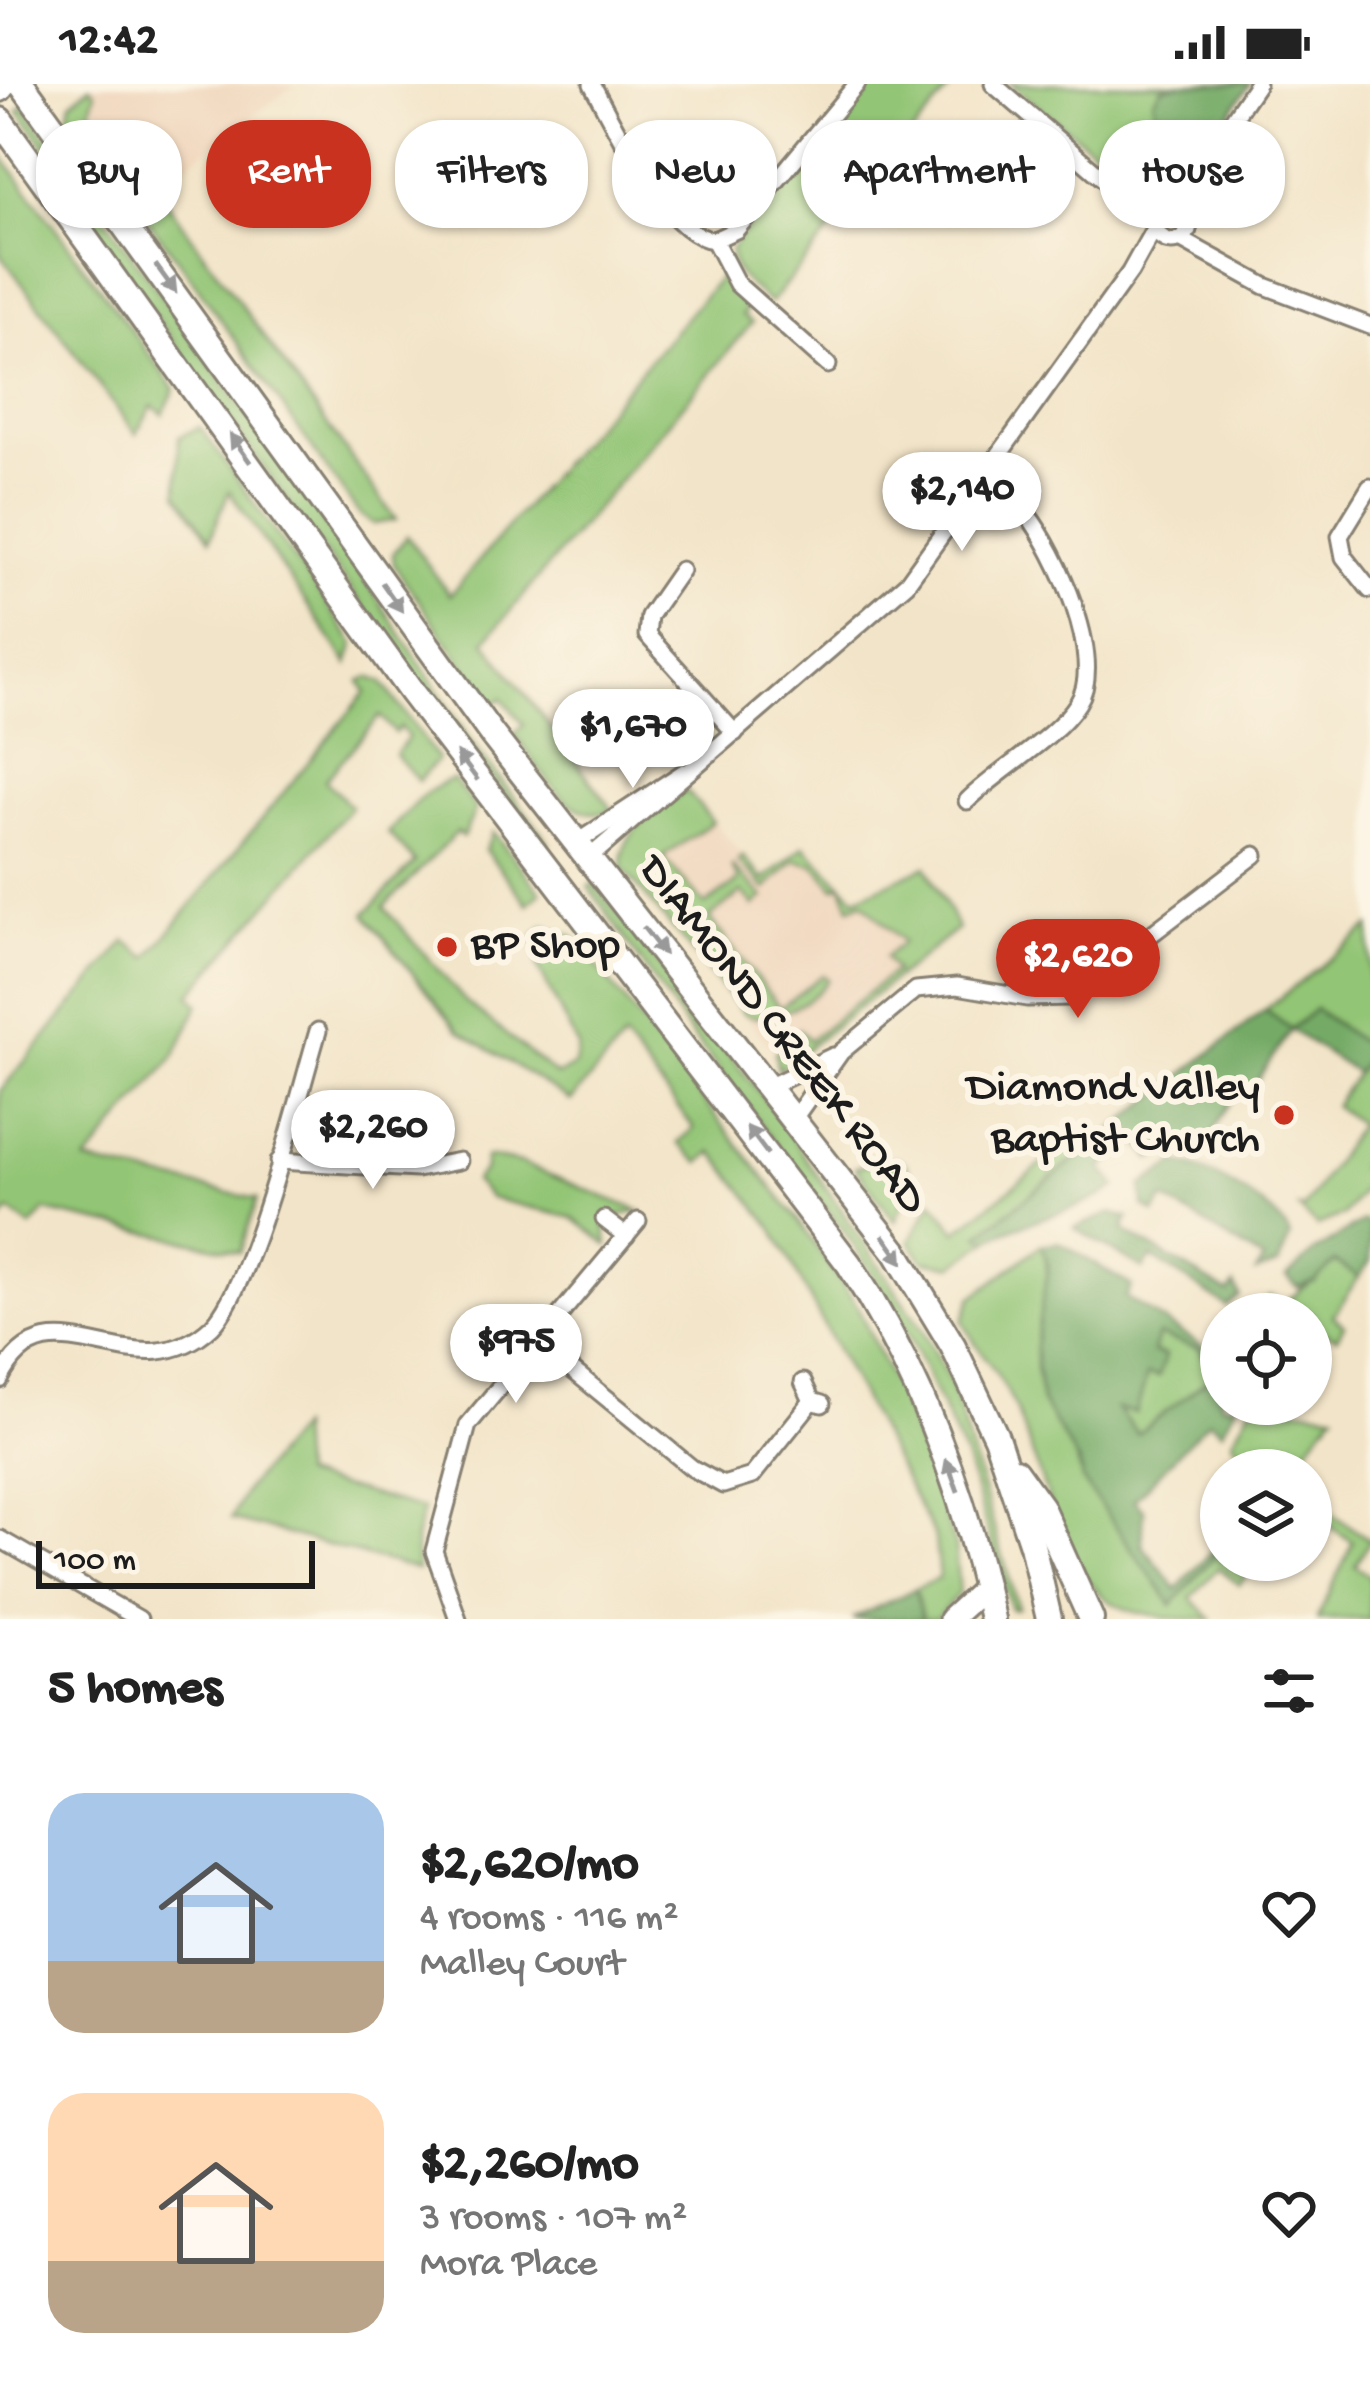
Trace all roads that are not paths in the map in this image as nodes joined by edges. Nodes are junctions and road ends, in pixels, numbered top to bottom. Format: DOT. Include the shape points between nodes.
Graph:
graph roads {
  1 [pos="22,84"];
  2 [pos="592,84"];
  3 [pos="857,84"];
  4 [pos="993,84"];
  5 [pos="1257,84"];
  6 [pos="1232,119"];
  7 [pos="0,120"];
  8 [pos="1094,168"];
  9 [pos="1099,171"];
  10 [pos="1099,173"];
  11 [pos="1153,228"];
  12 [pos="1157,228"];
  13 [pos="1181,228"];
  14 [pos="1183,231"];
  15 [pos="714,240"];
  16 [pos="1130,272"];
  17 [pos="1370,326"];
  18 [pos="828,365"];
  19 [pos="985,478"];
  20 [pos="1370,487"];
  21 [pos="681,570"];
  22 [pos="1370,590"];
  23 [pos="735,733"];
  24 [pos="967,801"];
  25 [pos="583,851"];
  26 [pos="1256,855"];
  27 [pos="554,878"];
  28 [pos="318,1031"];
  29 [pos="841,1052"];
  30 [pos="768,1087"];
  31 [pos="794,1120"];
  32 [pos="279,1161"];
  33 [pos="459,1161"];
  34 [pos="604,1219"];
  35 [pos="638,1221"];
  36 [pos="626,1236"];
  37 [pos="537,1341"];
  38 [pos="0,1380"];
  39 [pos="803,1382"];
  40 [pos="1004,1460"];
  41 [pos="0,1539"];
  42 [pos="985,1587"];
  43 [pos="139,1619"];
  44 [pos="458,1619"];
  45 [pos="950,1619"];
  46 [pos="992,1619"];
  47 [pos="1049,1619"];
  48 [pos="1091,1619"];
  1 -- 25 [label="main road, DIAMOND CREEK ROAD, one-way" via="446,674"];
  2 -- 15 [label="street" via="670,210 693,234"];
  3 -- 15 [label="street" via="736,230"];
  4 -- 8 [label="street"];
  5 -- 6 [label="street"];
  6 -- 14 [label="street"];
  27 -- 7 [label="main road, DIAMOND CREEK ROAD, one-way"];
  8 -- 9 [label="street"];
  8 -- 10 [label="street"];
  11 -- 16 [label="street"];
  12 -- 14 [label="street" via="1162,238"];
  13 -- 14 [label="street"];
  14 -- 16 [label="street"];
  14 -- 17 [label="street" via="1265,286"];
  15 -- 18 [label="street" via="736,284"];
  16 -- 19 [label="street"];
  19 -- 23 [label="street" via="907,583"];
  19 -- 24 [label="street" via="1036,526 1090,667 1069,715"];
  20 -- 22 [label="street" via="1340,536 1344,557"];
  21 -- 23 [label="street" via="649,616 647,635"];
  23 -- 25 [label="street"];
  25 -- 27 [label="main road"];
  25 -- 30 [label="main road, DIAMOND CREEK ROAD, one-way"];
  26 -- 29 [label="street" via="1085,990 1049,1000 957,986 916,990"];
  42 -- 27 [label="main road, DIAMOND CREEK ROAD, one-way" via="928,1410 877,1307"];
  28 -- 32 [label="street"];
  29 -- 30 [label="street"];
  29 -- 31 [label="street"];
  30 -- 31 [label="main road, DIAMOND CREEK ROAD"];
  31 -- 40 [label="main road, DIAMOND CREEK ROAD, one-way" via="919,1287"];
  32 -- 33 [label="street" via="417,1168"];
  32 -- 38 [label="street" via="235,1292 204,1332 142,1354 50,1338 23,1349"];
  34 -- 36 [label="street"];
  35 -- 36 [label="street"];
  36 -- 37 [label="street"];
  37 -- 39 [label="street" via="723,1485 752,1476 817,1403"];
  37 -- 44 [label="street" via="462,1440 434,1551"];
  40 -- 47 [label="main road, DIAMOND CREEK ROAD"];
  40 -- 48 [label="main road" via="1042,1507"];
  41 -- 43 [label="street"];
  42 -- 45 [label="main road"];
  42 -- 46 [label="main road, DIAMOND CREEK ROAD"];
}
